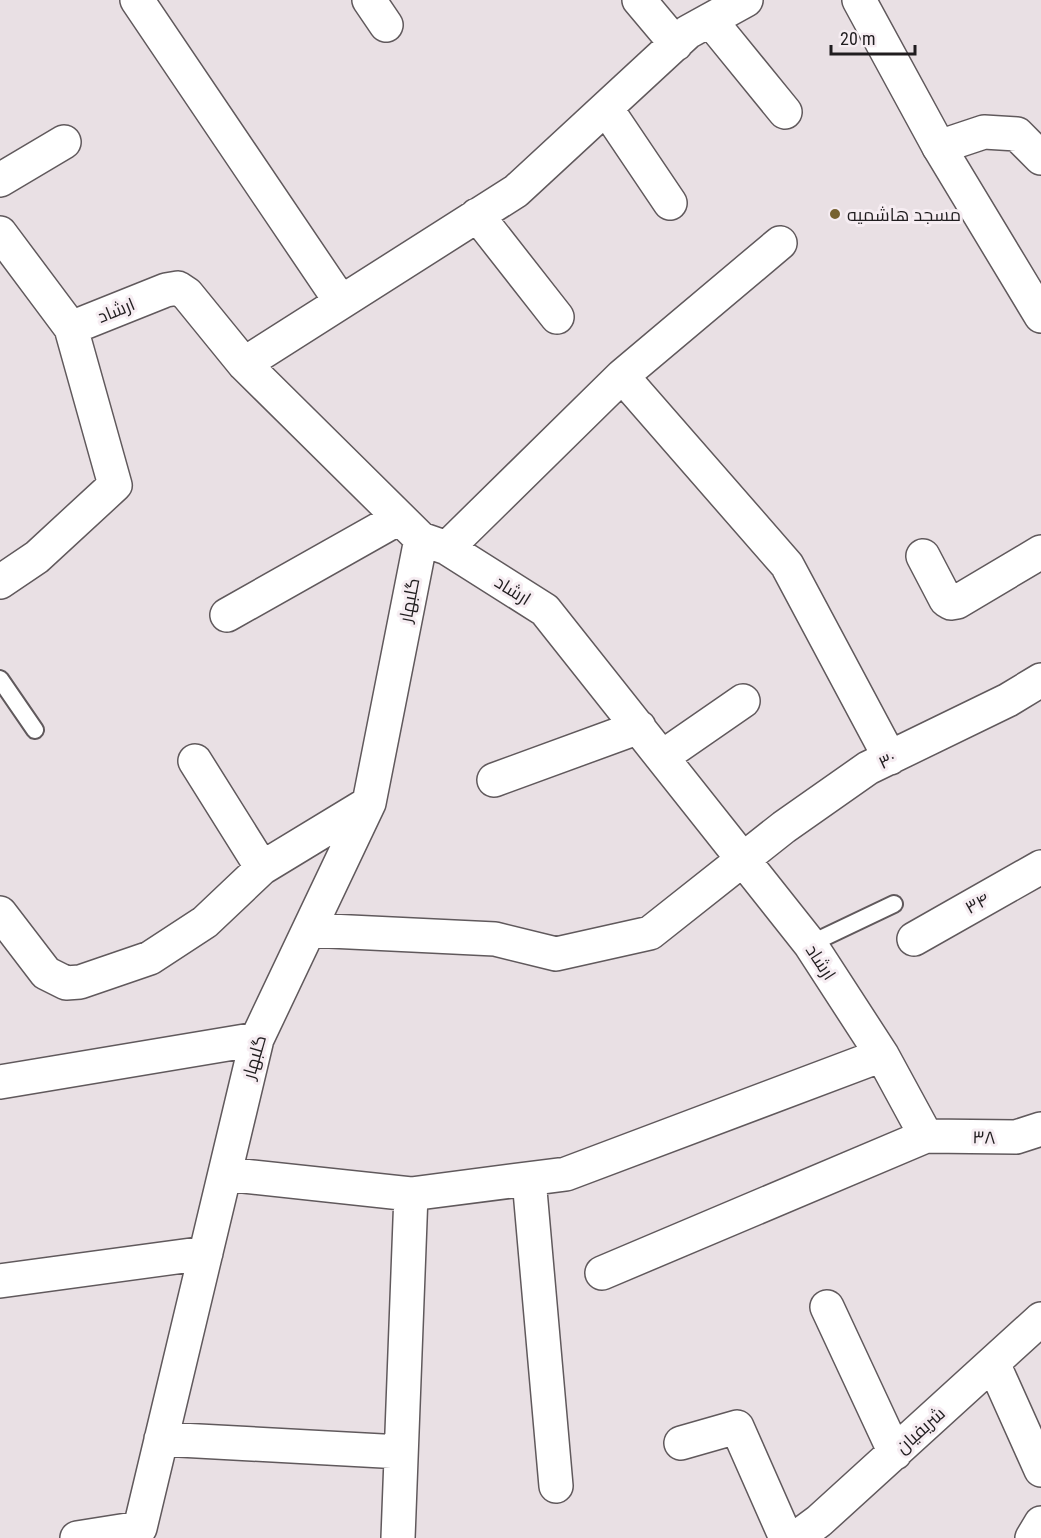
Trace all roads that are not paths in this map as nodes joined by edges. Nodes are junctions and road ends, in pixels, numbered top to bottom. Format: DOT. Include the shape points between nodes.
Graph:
graph roads {
  1 [pos="137,0"];
  2 [pos="639,0"];
  3 [pos="746,0"];
  4 [pos="859,0"];
  5 [pos="710,20"];
  6 [pos="676,44"];
  7 [pos="606,108"];
  8 [pos="785,112"];
  9 [pos="64,142"];
  10 [pos="939,147"];
  11 [pos="1041,158"];
  12 [pos="0,180"];
  13 [pos="670,203"];
  14 [pos="477,215"];
  15 [pos="0,233"];
  16 [pos="780,243"];
  17 [pos="340,302"];
  18 [pos="1041,316"];
  19 [pos="557,317"];
  20 [pos="71,328"];
  21 [pos="244,364"];
  22 [pos="622,376"];
  23 [pos="422,535"];
  24 [pos="1041,552"];
  25 [pos="923,556"];
  26 [pos="0,582"];
  27 [pos="227,615"];
  28 [pos="0,680"];
  29 [pos="1041,680"];
  30 [pos="743,701"];
  31 [pos="639,727"];
  32 [pos="35,730"];
  33 [pos="662,756"];
  34 [pos="890,758"];
  35 [pos="195,761"];
  36 [pos="494,780"];
  37 [pos="369,803"];
  38 [pos="745,860"];
  39 [pos="1041,867"];
  40 [pos="262,868"];
  41 [pos="894,904"];
  42 [pos="0,913"];
  43 [pos="309,930"];
  44 [pos="914,939"];
  45 [pos="810,944"];
  46 [pos="258,1039"];
  47 [pos="882,1055"];
  48 [pos="4,1075"];
  49 [pos="1041,1129"];
  50 [pos="926,1136"];
  51 [pos="225,1174"];
  52 [pos="529,1179"];
  53 [pos="411,1194"];
  54 [pos="206,1253"];
  55 [pos="602,1272"];
  56 [pos="0,1281"];
  57 [pos="827,1307"];
  58 [pos="1041,1320"];
  59 [pos="993,1363"];
  60 [pos="161,1439"];
  61 [pos="681,1443"];
  62 [pos="401,1452"];
  63 [pos="895,1453"];
  64 [pos="1041,1470"];
  65 [pos="556,1486"];
  66 [pos="1041,1523"];
  67 [pos="77,1538"];
  68 [pos="398,1538"];
  69 [pos="786,1538"];
  70 [pos="796,1538"];
  71 [pos="1032,1538"];
  1 -- 17 [label="street"];
  2 -- 6 [label="street"];
  3 -- 5 [label="street"];
  4 -- 10 [label="street"];
  5 -- 6 [label="street"];
  5 -- 8 [label="street"];
  6 -- 7 [label="street"];
  7 -- 13 [label="street"];
  7 -- 14 [label="street" via="516,191"];
  9 -- 12 [label="street"];
  10 -- 11 [label="street" via="984,132 1017,134"];
  10 -- 18 [label="street"];
  14 -- 17 [label="street"];
  14 -- 19 [label="street"];
  15 -- 20 [label="street"];
  16 -- 22 [label="street"];
  17 -- 21 [label="street"];
  20 -- 21 [label="street, ارشاد" via="178,288"];
  20 -- 26 [label="street" via="115,485 37,557"];
  21 -- 23 [label="street, ارشاد"];
  22 -- 23 [label="street"];
  22 -- 34 [label="street" via="787,565"];
  23 -- 27 [label="street"];
  23 -- 31 [label="street, ارشاد" via="545,610"];
  23 -- 37 [label="street, گلبهار"];
  24 -- 25 [label="street" via="951,603"];
  28 -- 32 [label="lane"];
  29 -- 34 [label="street, ۳۰"];
  30 -- 33 [label="street"];
  31 -- 33 [label="street, ارشاد"];
  31 -- 36 [label="street"];
  33 -- 38 [label="street, ارشاد"];
  34 -- 38 [label="street, ۳۰" via="868,768 784,827"];
  35 -- 40 [label="street"];
  37 -- 40 [label="street"];
  37 -- 43 [label="street, گلبهار"];
  38 -- 43 [label="street, ۳۰" via="650,933 556,954 495,939"];
  38 -- 45 [label="street, ارشاد"];
  39 -- 44 [label="street, ۳۴"];
  40 -- 42 [label="street" via="205,922 150,958 80,982 66,983 46,973"];
  41 -- 45 [label="lane"];
  43 -- 46 [label="street, گلبهار"];
  45 -- 47 [label="street, ارشاد"];
  46 -- 48 [label="street"];
  46 -- 51 [label="street, گلبهار"];
  47 -- 50 [label="street, ارشاد"];
  47 -- 52 [label="street" via="566,1174"];
  49 -- 50 [label="street, ۳۸" via="1016,1137"];
  50 -- 55 [label="street"];
  51 -- 53 [label="street"];
  51 -- 54 [label="street, گلبهار"];
  52 -- 53 [label="street"];
  52 -- 65 [label="street"];
  53 -- 62 [label="street"];
  54 -- 56 [label="street"];
  54 -- 60 [label="street, گلبهار"];
  57 -- 63 [label="street"];
  58 -- 59 [label="street, شریفیان"];
  59 -- 63 [label="street, شریفیان"];
  59 -- 64 [label="street"];
  60 -- 62 [label="street"];
  60 -- 67 [label="street, گلبهار" via="140,1528"];
  61 -- 69 [label="street" via="736,1427"];
  62 -- 68 [label="street"];
  63 -- 70 [label="street, شریفیان"];
  66 -- 71 [label="street"];
}
